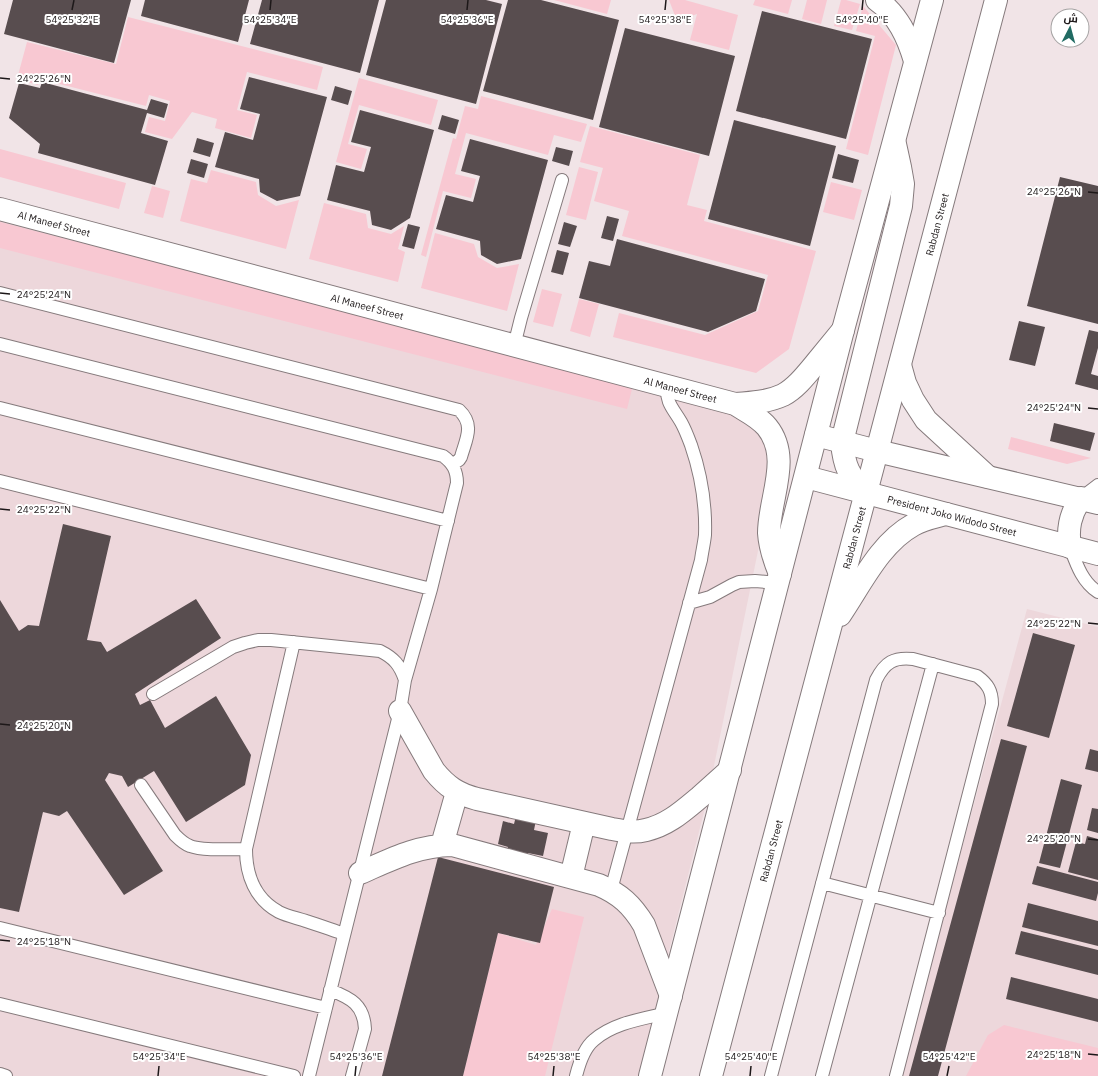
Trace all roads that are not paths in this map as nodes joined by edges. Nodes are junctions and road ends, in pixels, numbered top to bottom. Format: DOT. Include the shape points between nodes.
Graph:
graph roads {
  1 [pos="877,0"];
  2 [pos="932,0"];
  3 [pos="996,0"];
  4 [pos="916,61"];
  5 [pos="894,141"];
  6 [pos="562,180"];
  7 [pos="0,209"];
  8 [pos="0,293"];
  9 [pos="844,330"];
  10 [pos="0,344"];
  11 [pos="514,346"];
  12 [pos="900,365"];
  13 [pos="667,386"];
  14 [pos="735,404"];
  15 [pos="0,408"];
  16 [pos="816,435"];
  17 [pos="842,442"];
  18 [pos="877,452"];
  19 [pos="453,464"];
  20 [pos="806,477"];
  21 [pos="988,477"];
  22 [pos="0,481"];
  23 [pos="1098,485"];
  24 [pos="866,493"];
  25 [pos="1089,501"];
  26 [pos="946,514"];
  27 [pos="448,521"];
  28 [pos="1070,547"];
  29 [pos="1098,554"];
  30 [pos="779,579"];
  31 [pos="431,589"];
  32 [pos="1098,592"];
  33 [pos="689,603"];
  34 [pos="829,633"];
  35 [pos="294,642"];
  36 [pos="933,664"];
  37 [pos="405,680"];
  38 [pos="153,694"];
  39 [pos="400,711"];
  40 [pos="730,770"];
  41 [pos="142,785"];
  42 [pos="457,792"];
  43 [pos="584,823"];
  44 [pos="628,832"];
  45 [pos="442,845"];
  46 [pos="246,849"];
  47 [pos="360,873"];
  48 [pos="571,877"];
  49 [pos="822,883"];
  50 [pos="611,890"];
  51 [pos="871,896"];
  52 [pos="939,913"];
  53 [pos="0,928"];
  54 [pos="344,934"];
  55 [pos="330,990"];
  56 [pos="0,1004"];
  57 [pos="669,1004"];
  58 [pos="326,1008"];
  59 [pos="0,1074"];
  60 [pos="6,1076"];
  61 [pos="294,1076"];
  62 [pos="309,1076"];
  63 [pos="352,1076"];
  64 [pos="576,1076"];
  65 [pos="650,1076"];
  66 [pos="711,1076"];
  67 [pos="771,1076"];
  68 [pos="822,1076"];
  69 [pos="896,1076"];
  1 -- 4 [label="main road" via="904,30"];
  2 -- 4 [label="main road"];
  3 -- 12 [label="main road, Rabdan Street"];
  4 -- 5 [label="main road"];
  5 -- 9 [label="main road"];
  5 -- 17 [label="main road" via="903,184 901,206"];
  6 -- 11 [label="lane"];
  7 -- 11 [label="main road, Al Maneef Street"];
  8 -- 19 [label="lane" via="460,410 468,420 469,426 461,457"];
  9 -- 14 [label="main road, Al Maneef Street" via="804,378 783,395 756,403"];
  9 -- 16 [label="main road"];
  10 -- 19 [label="lane" via="443,456"];
  11 -- 13 [label="main road, Al Maneef Street"];
  12 -- 18 [label="main road, Rabdan Street"];
  12 -- 21 [label="main road" via="913,400 926,420"];
  13 -- 14 [label="main road, Al Maneef Street"];
  13 -- 33 [label="lane" via="668,402 691,444 703,490 704,537 701,560"];
  14 -- 30 [label="main road, Al Maneef Street" via="767,426 779,450 780,463 769,534"];
  15 -- 27 [label="lane"];
  16 -- 17 [label="main road"];
  16 -- 20 [label="main road"];
  17 -- 18 [label="main road"];
  17 -- 24 [label="main road" via="848,470"];
  18 -- 21 [label="main road"];
  18 -- 24 [label="main road, Rabdan Street"];
  19 -- 27 [label="lane" via="458,483"];
  20 -- 24 [label="main road, President Joko Widodo Street"];
  20 -- 30 [label="main road"];
  21 -- 25 [label="main road"];
  22 -- 31 [label="lane"];
  23 -- 25 [label="lane"];
  24 -- 26 [label="main road, President Joko Widodo Street"];
  24 -- 34 [label="main road, Rabdan Street"];
  25 -- 28 [label="main road" via="1076,505 1068,530"];
  26 -- 28 [label="main road, President Joko Widodo Street"];
  26 -- 34 [label="main road" via="914,524 890,542 880,553"];
  27 -- 31 [label="lane"];
  28 -- 29 [label="main road, President Joko Widodo Street"];
  28 -- 32 [label="lane" via="1083,578"];
  30 -- 33 [label="lane" via="739,582 710,597"];
  30 -- 40 [label="main road"];
  31 -- 37 [label="lane"];
  33 -- 44 [label="lane"];
  34 -- 66 [label="main road, Rabdan Street"];
  35 -- 37 [label="lane" via="380,651 396,662"];
  35 -- 38 [label="lane" via="258,640 233,647"];
  35 -- 46 [label="lane"];
  36 -- 49 [label="lane" via="904,658 886,664 880,672"];
  36 -- 51 [label="lane"];
  36 -- 52 [label="lane" via="977,676 989,687 992,695 992,704"];
  37 -- 39 [label="lane"];
  39 -- 42 [label="main road" via="434,771"];
  39 -- 47 [label="lane"];
  40 -- 44 [label="main road" via="671,820 644,831"];
  40 -- 57 [label="main road"];
  41 -- 46 [label="lane" via="175,835 188,846 199,849"];
  42 -- 43 [label="main road" via="477,799"];
  42 -- 45 [label="main road"];
  43 -- 44 [label="main road"];
  43 -- 48 [label="main road"];
  44 -- 50 [label="lane"];
  45 -- 47 [label="main road" via="402,854"];
  45 -- 48 [label="main road" via="462,847"];
  46 -- 54 [label="lane" via="246,861 254,887 270,906 280,913"];
  47 -- 54 [label="lane"];
  48 -- 50 [label="main road"];
  49 -- 51 [label="lane"];
  49 -- 67 [label="lane"];
  50 -- 57 [label="main road" via="631,906 644,925"];
  51 -- 52 [label="lane"];
  51 -- 68 [label="lane"];
  52 -- 69 [label="lane"];
  53 -- 58 [label="lane"];
  54 -- 55 [label="lane"];
  55 -- 58 [label="lane"];
  55 -- 63 [label="lane" via="351,1000 360,1010 364,1021 365,1029"];
  56 -- 61 [label="lane"];
  57 -- 64 [label="lane" via="637,1020 612,1028 593,1041 581,1060"];
  57 -- 65 [label="main road"];
  58 -- 62 [label="lane"];
  59 -- 60 [label="lane"];
}
